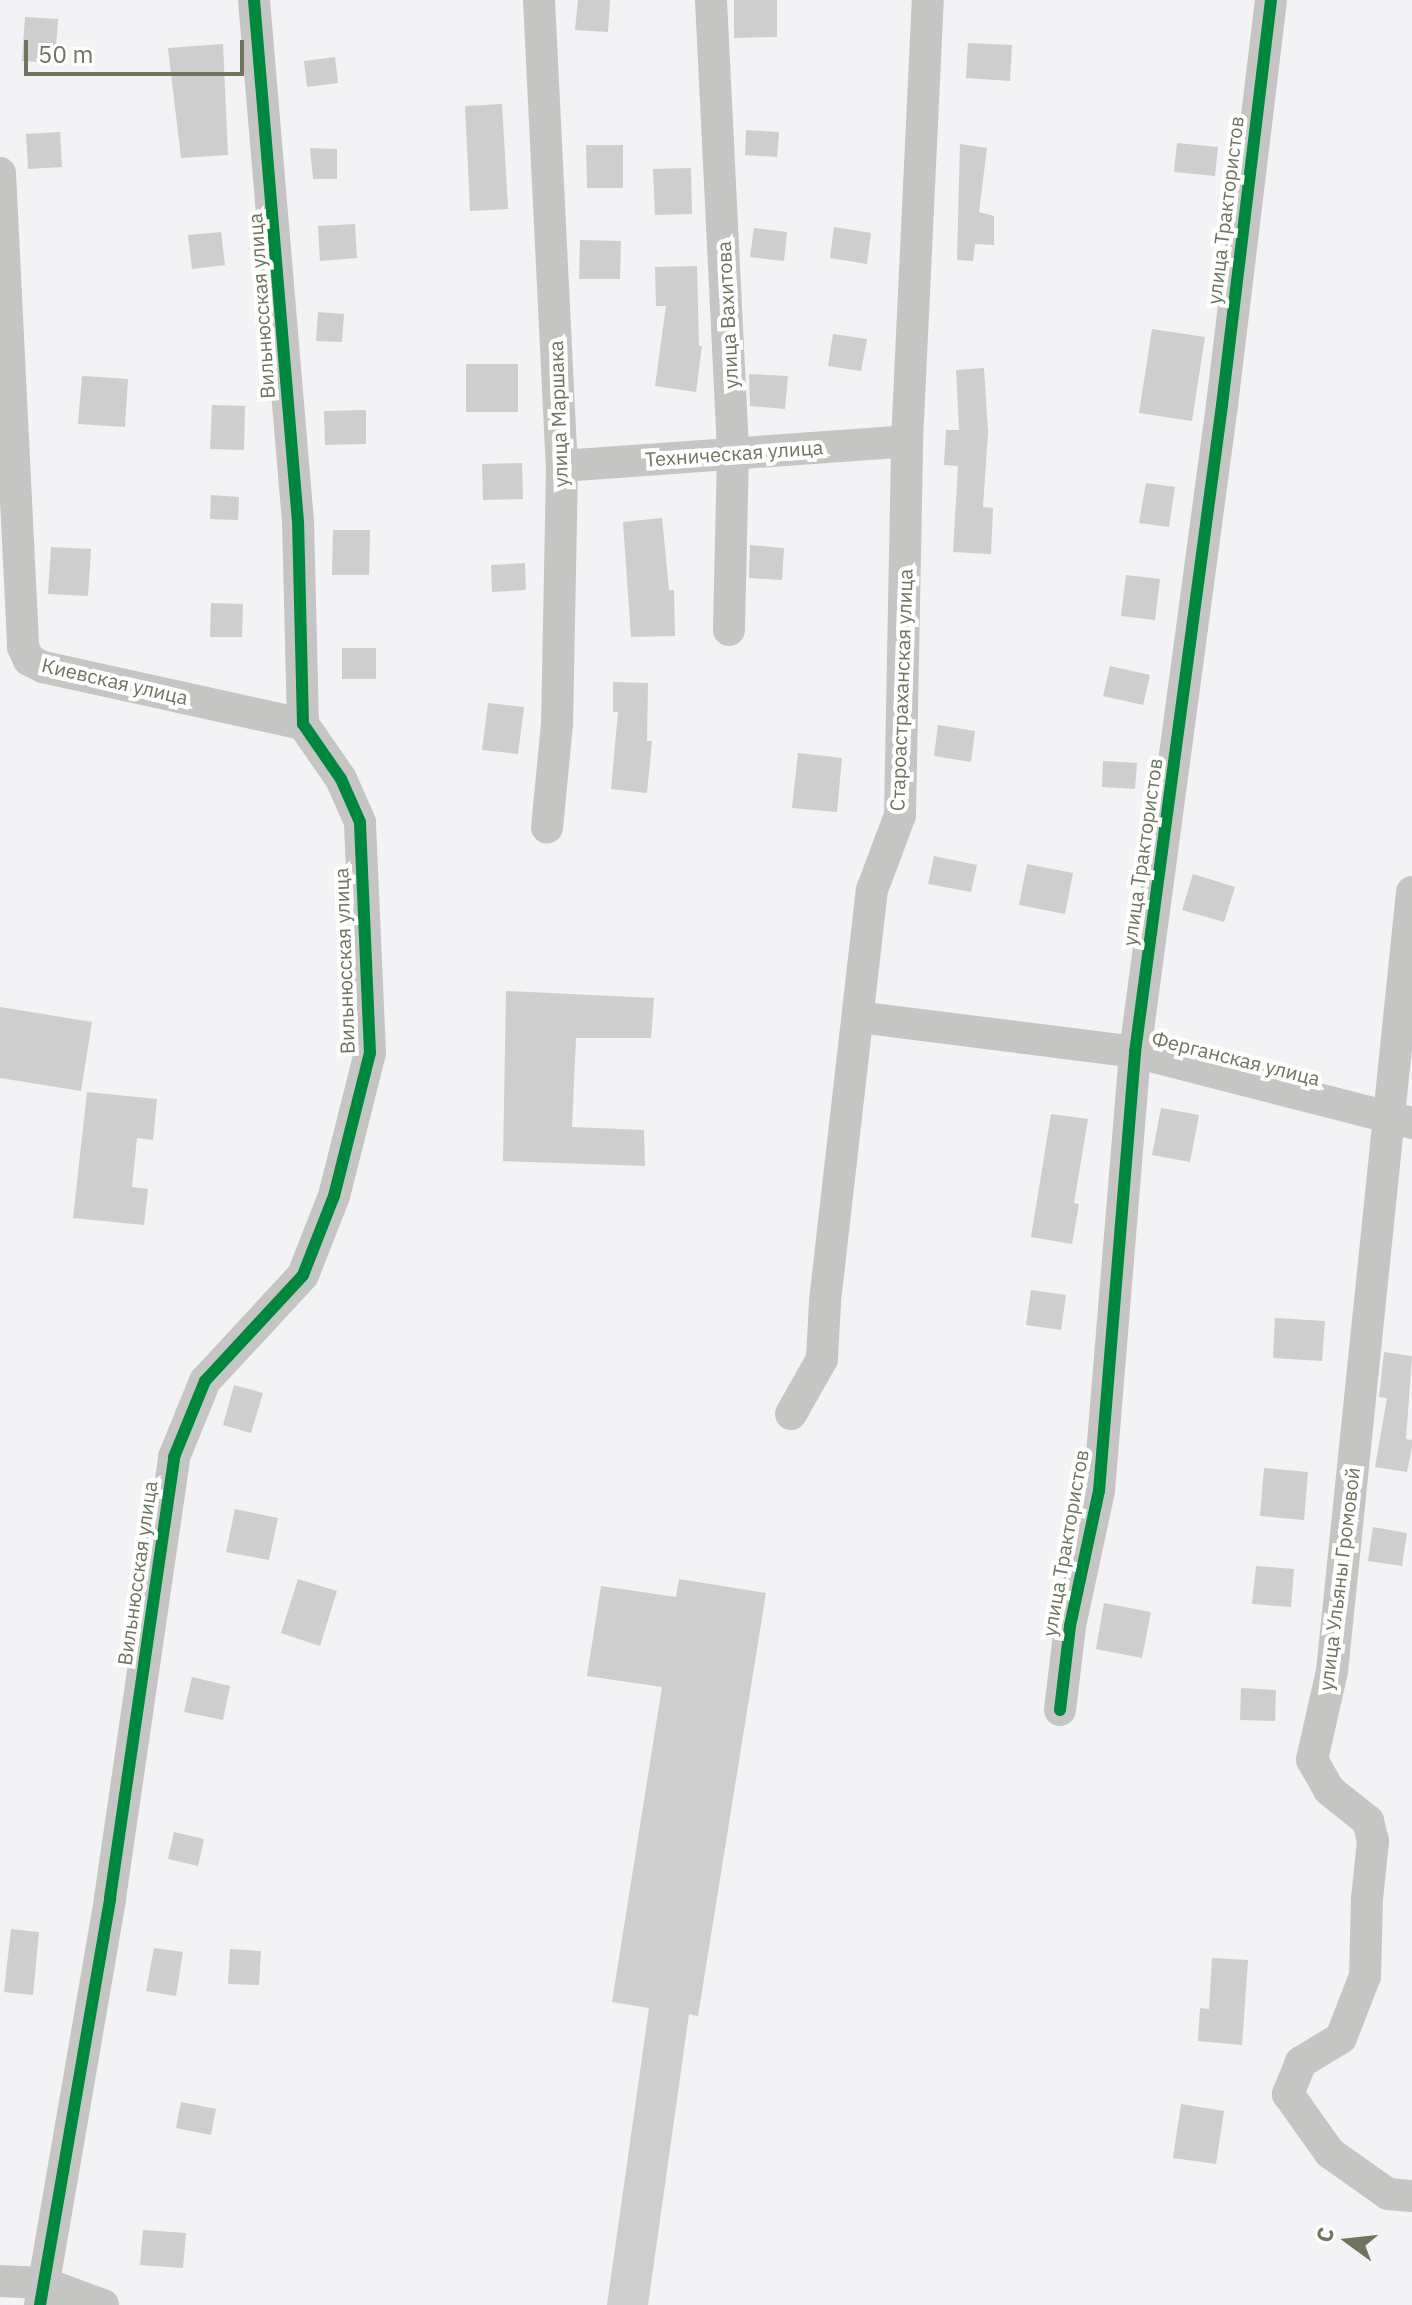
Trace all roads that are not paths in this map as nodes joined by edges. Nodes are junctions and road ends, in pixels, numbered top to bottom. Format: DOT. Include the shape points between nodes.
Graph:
graph roads {
  1 [pos="254,0"];
  2 [pos="539,0"];
  3 [pos="711,0"];
  4 [pos="928,0"];
  5 [pos="1271,0"];
  6 [pos="0,173"];
  7 [pos="907,441"];
  8 [pos="733,452"];
  9 [pos="562,466"];
  10 [pos="729,630"];
  11 [pos="303,724"];
  12 [pos="547,828"];
  13 [pos="1412,892"];
  14 [pos="858,1017"];
  15 [pos="1135,1052"];
  16 [pos="1400,1120"];
  17 [pos="791,1414"];
  18 [pos="1060,1710"];
  19 [pos="1412,2196"];
  20 [pos="0,2281"];
  21 [pos="41,2294"];
  22 [pos="103,2305"];
  1 -- 11 [label="street, Вильнюсская улица" via="298,522"];
  2 -- 9 [label="street, улица Маршака"];
  3 -- 8 [label="street, улица Вахитова"];
  4 -- 7 [label="street, Староастраханская улица"];
  5 -- 15 [label="street, улица Трактористов"];
  6 -- 11 [label="street, Киевская улица" via="23,647 29,660"];
  7 -- 8 [label="street, Техническая улица"];
  7 -- 14 [label="street, Староастраханская улица" via="900,815 872,890"];
  8 -- 9 [label="street, Техническая улица"];
  8 -- 10 [label="street, улица Вахитова"];
  9 -- 12 [label="street, улица Маршака" via="557,724"];
  11 -- 21 [label="street, Вильнюсская улица" via="341,779 360,822 370,1053 334,1196 303,1275 205,1381 174,1457 110,1898"];
  13 -- 16 [label="street, улица Ульяны Громовой"];
  14 -- 15 [label="street, Ферганская улица"];
  14 -- 17 [label="street, Староастраханская улица" via="822,1359"];
  15 -- 16 [label="street, Ферганская улица"];
  15 -- 18 [label="street, улица Трактористов" via="1099,1491 1070,1626"];
  16 -- 19 [label="street, улица Ульяны Громовой" via="1332,1671 1312,1760 1329,1790 1368,1821 1373,1841 1365,1976 1341,2038 1301,2062 1288,2094 1330,2153 1388,2194"];
  20 -- 21 [label="street"];
  21 -- 22 [label="street"];
}
